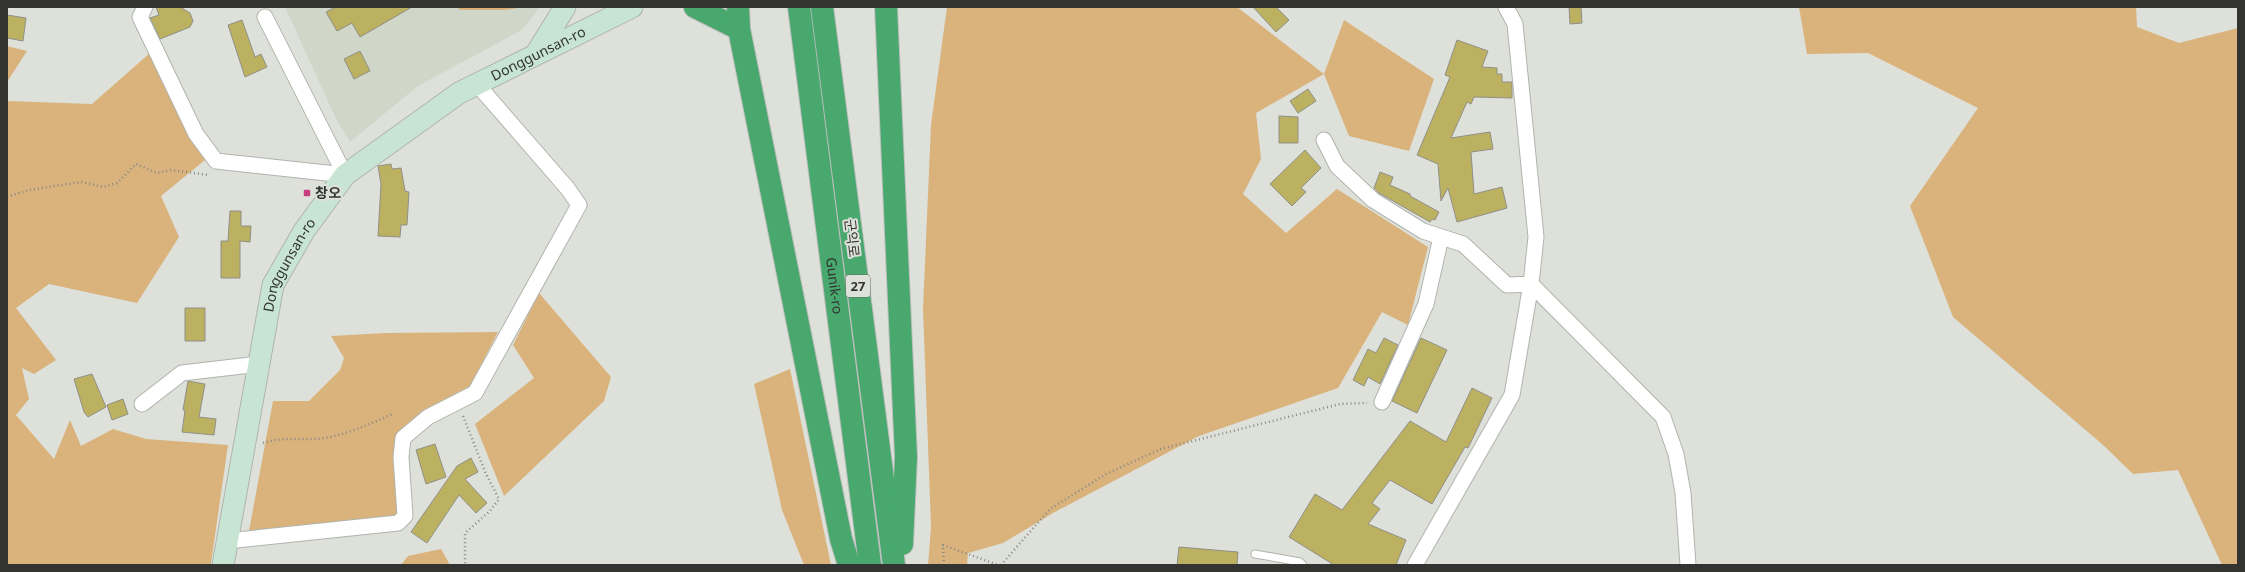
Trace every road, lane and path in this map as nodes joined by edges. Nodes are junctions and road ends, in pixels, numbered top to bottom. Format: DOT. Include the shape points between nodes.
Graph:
graph roads {
  1 [pos="145,7"];
  2 [pos="565,7"];
  3 [pos="632,7"];
  4 [pos="695,7"];
  5 [pos="738,7"];
  6 [pos="799,7"];
  7 [pos="822,7"];
  8 [pos="886,7"];
  9 [pos="1506,7"];
  10 [pos="610,12"];
  11 [pos="266,17"];
  12 [pos="739,30"];
  13 [pos="536,54"];
  14 [pos="476,83"];
  15 [pos="1324,140"];
  16 [pos="232,163"];
  17 [pos="345,175"];
  18 [pos="7,196"];
  19 [pos="1442,237"];
  20 [pos="1531,284"];
  21 [pos="259,364"];
  22 [pos="1382,402"];
  23 [pos="457,403"];
  24 [pos="142,404"];
  25 [pos="392,414"];
  26 [pos="243,449"];
  27 [pos="227,541"];
  28 [pos="1255,554"];
  29 [pos="223,565"];
  30 [pos="465,565"];
  31 [pos="849,565"];
  32 [pos="870,565"];
  33 [pos="894,565"];
  34 [pos="901,565"];
  35 [pos="944,565"];
  36 [pos="998,565"];
  37 [pos="1001,565"];
  38 [pos="1303,565"];
  39 [pos="1415,565"];
  40 [pos="1688,565"];
  1 -- 16 [label="street" via="140,17 196,134 216,162"];
  2 -- 13 [label="street"];
  3 -- 10 [label="street, Donggunsan-ro"];
  4 -- 12 [label="highway"];
  5 -- 12 [label="highway"];
  6 -- 32 [label="highway, Gunik-ro / 27"];
  7 -- 33 [label="highway, 군익로 / 27"];
  8 -- 34 [label="highway" via="906,457"];
  9 -- 20 [label="street" via="1515,24 1536,236"];
  10 -- 13 [label="street, Donggunsan-ro"];
  11 -- 17 [label="street"];
  12 -- 31 [label="highway" via="841,539"];
  13 -- 14 [label="street, Donggunsan-ro"];
  14 -- 17 [label="street, Donggunsan-ro"];
  14 -- 23 [label="street" via="579,205 475,394"];
  15 -- 19 [label="street" via="1337,166 1373,200 1423,231"];
  16 -- 17 [label="street"];
  16 -- 18 [label="path" via="212,175 171,170 157,173 136,164 117,183 104,187 81,182"];
  17 -- 21 [label="street, Donggunsan-ro" via="304,231 273,285"];
  19 -- 20 [label="street" via="1463,244 1507,285"];
  19 -- 22 [label="street" via="1426,304"];
  20 -- 39 [label="street" via="1512,395"];
  20 -- 40 [label="street" via="1663,417 1676,454 1683,493"];
  21 -- 24 [label="street" via="182,373"];
  21 -- 26 [label="street, Donggunsan-ro"];
  22 -- 37 [label="path" via="1340,404 1161,449 1106,474 1050,509"];
  23 -- 27 [label="street" via="428,417 404,438 401,457 405,516 398,523"];
  23 -- 30 [label="path" via="499,499 490,511 465,533"];
  25 -- 26 [label="path" via="363,428 324,438 276,438"];
  26 -- 27 [label="street, Donggunsan-ro"];
  27 -- 29 [label="street, Donggunsan-ro"];
  28 -- 38 [label="lane" via="1300,562"];
  35 -- 36 [label="path" via="943,546"];
}
